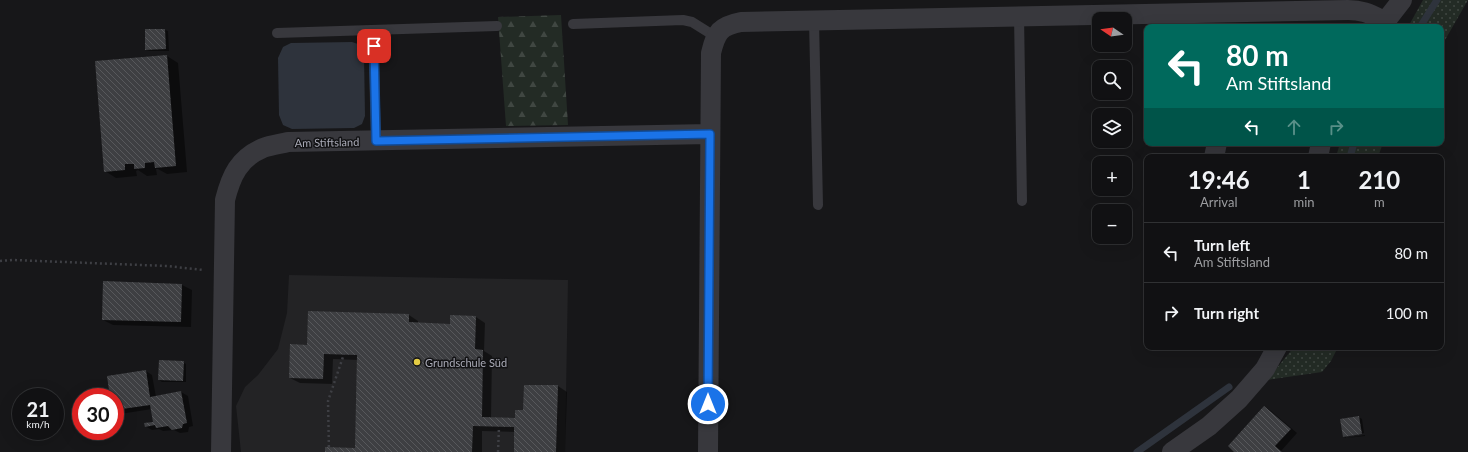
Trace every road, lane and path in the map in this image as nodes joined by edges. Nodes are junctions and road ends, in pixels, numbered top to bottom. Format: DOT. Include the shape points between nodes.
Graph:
graph roads {
  1 [pos="1402,0"];
  2 [pos="1019,16"];
  3 [pos="814,20"];
  4 [pos="1256,20"];
  5 [pos="573,24"];
  6 [pos="1381,24"];
  7 [pos="1383,24"];
  8 [pos="497,26"];
  9 [pos="373,30"];
  10 [pos="277,33"];
  11 [pos="716,37"];
  12 [pos="710,134"];
  13 [pos="376,141"];
  14 [pos="1022,201"];
  15 [pos="818,205"];
  16 [pos="0,261"];
  17 [pos="223,269"];
  18 [pos="1275,350"];
  19 [pos="344,354"];
  20 [pos="499,427"];
  21 [pos="221,452"];
  22 [pos="329,452"];
  23 [pos="498,452"];
  24 [pos="708,452"];
  25 [pos="1172,452"];
  1 -- 7 [label="street"];
  2 -- 3 [label="street"];
  2 -- 4 [label="street"];
  2 -- 14 [label="lane"];
  3 -- 11 [label="street" via="728,24"];
  3 -- 15 [label="lane"];
  4 -- 6 [label="street" via="1361,11 1380,19"];
  5 -- 11 [label="lane" via="683,20 692,22"];
  8 -- 9 [label="lane"];
  9 -- 10 [label="lane"];
  9 -- 13 [label="lane"];
  11 -- 12 [label="street" via="711,53"];
  12 -- 13 [label="street, Am Stiftsland"];
  12 -- 24 [label="street"];
  13 -- 17 [label="street, Am Stiftsland" via="288,142 252,154 230,180 225,200"];
  16 -- 17 [label="path"];
  17 -- 21 [label="street, Am Stiftsland"];
  18 -- 25 [label="street" via="1265,369 1239,399 1209,426"];
  19 -- 22 [label="path" via="328,401"];
  20 -- 23 [label="path"];
}
